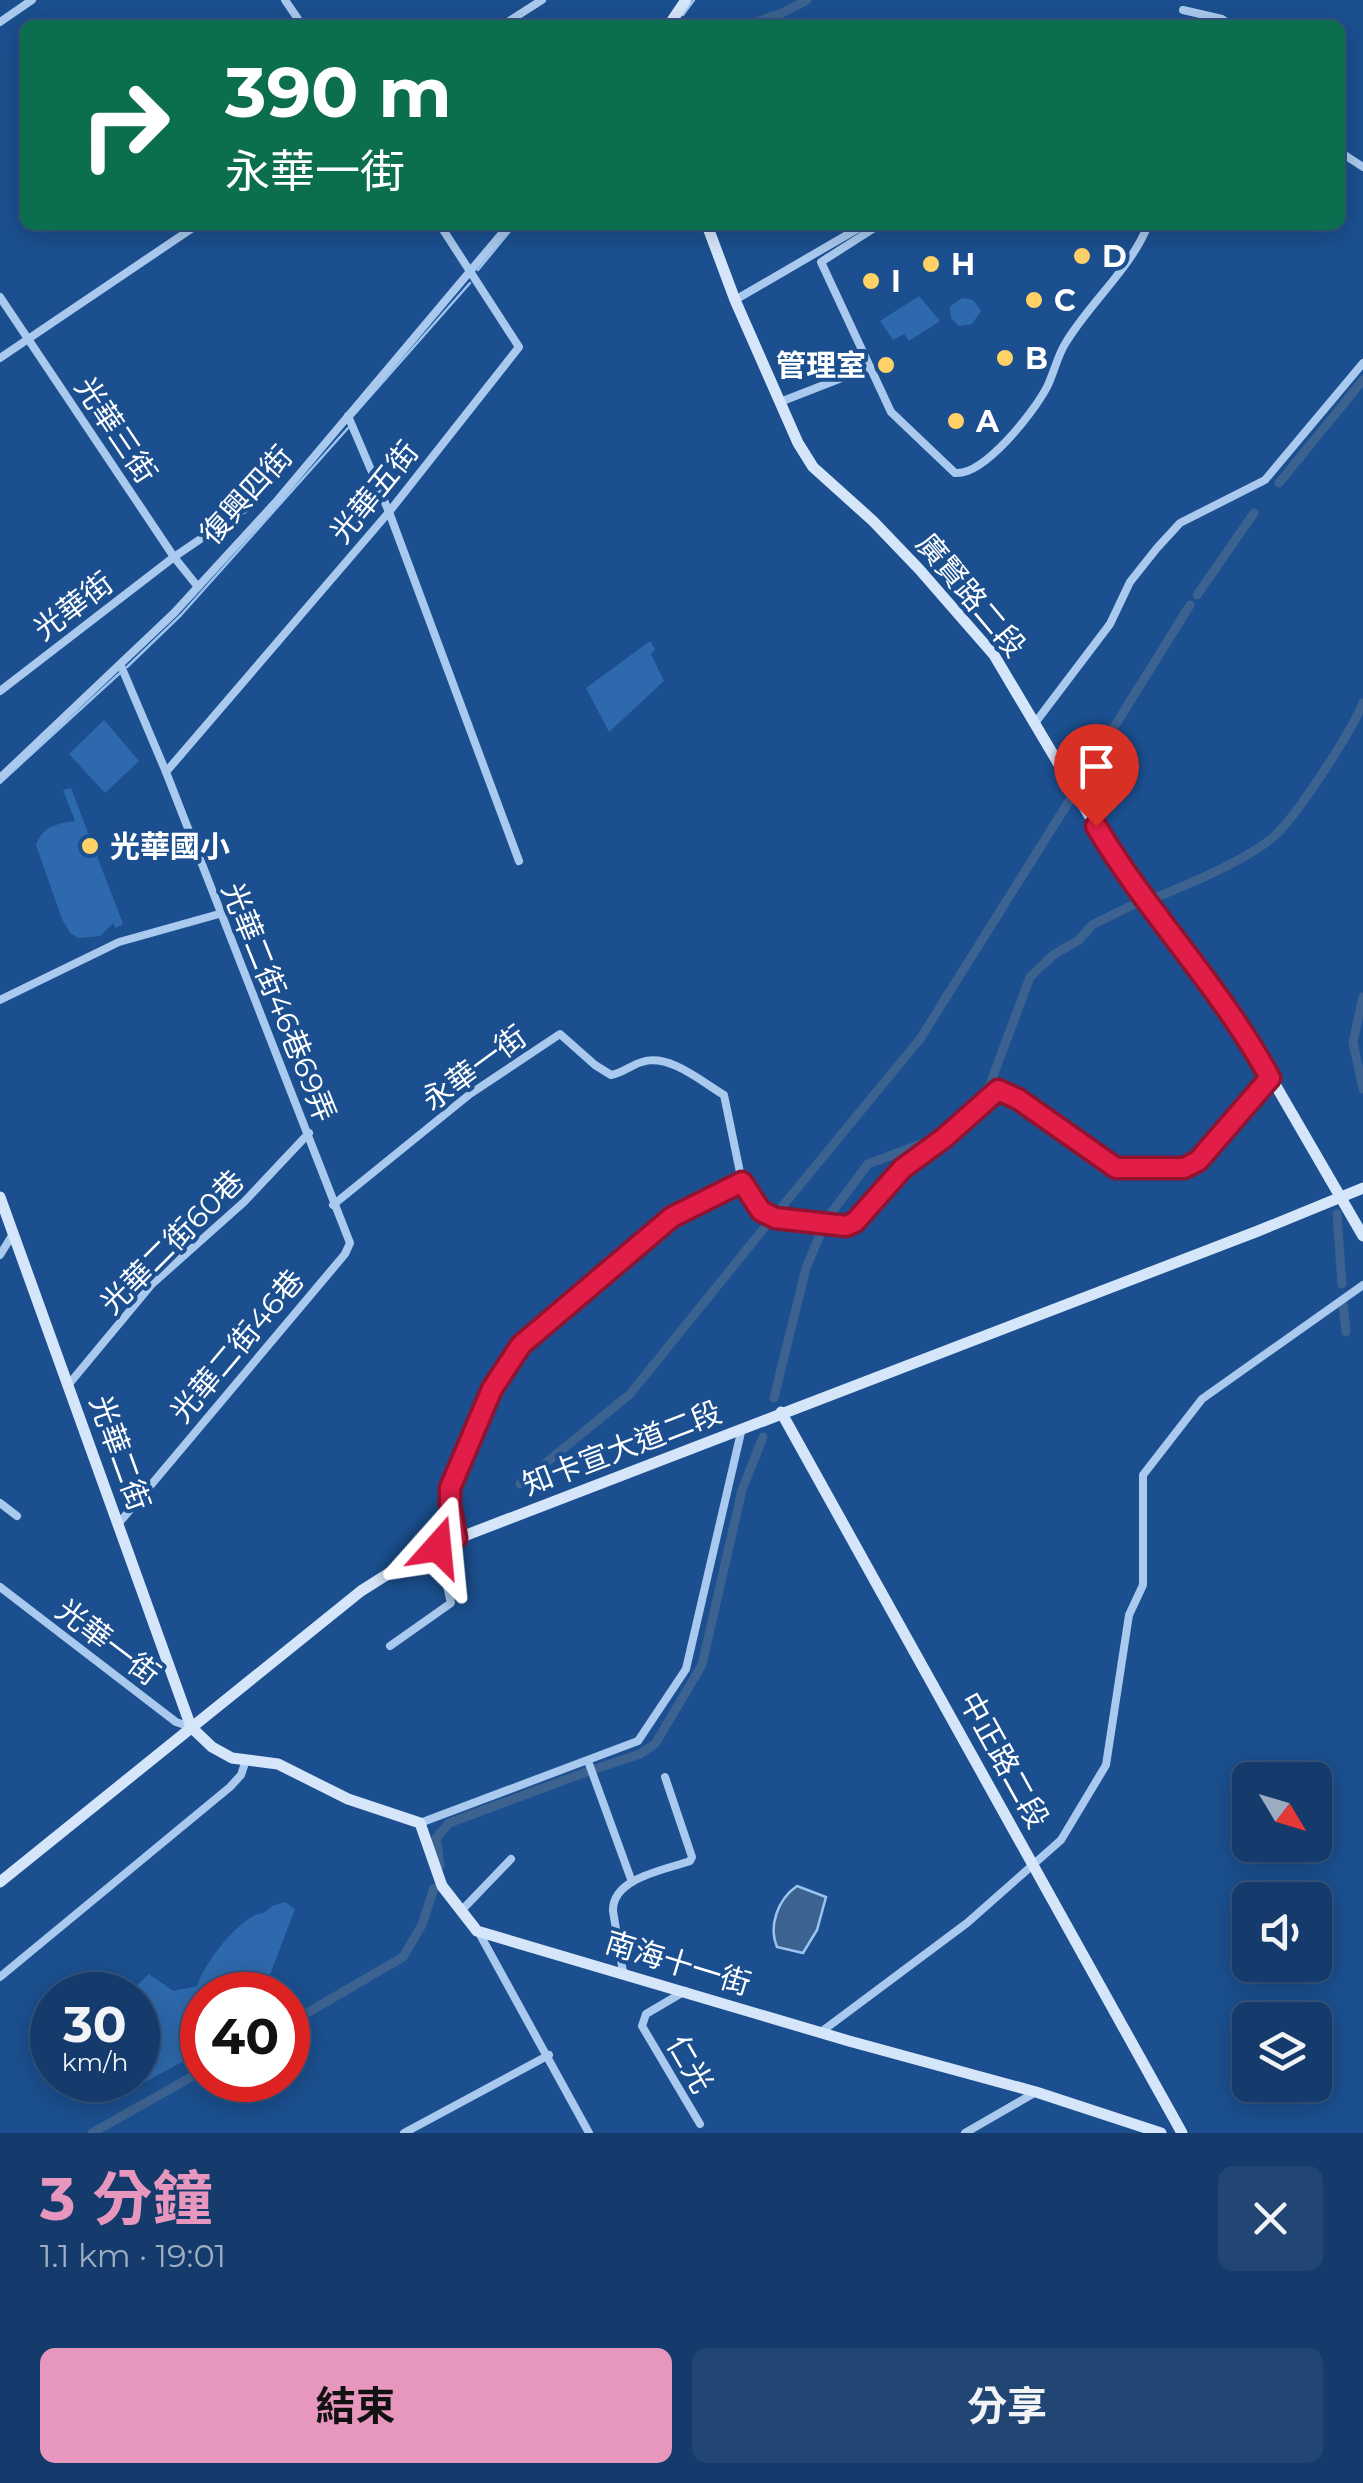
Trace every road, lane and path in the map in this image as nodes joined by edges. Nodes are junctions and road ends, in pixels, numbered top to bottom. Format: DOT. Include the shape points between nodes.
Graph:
graph roads {
  1 [pos="32,0"];
  2 [pos="542,0"];
  3 [pos="1182,10"];
  4 [pos="510,20"];
  5 [pos="1225,20"];
  6 [pos="0,22"];
  7 [pos="190,230"];
  8 [pos="443,230"];
  9 [pos="504,230"];
  10 [pos="709,230"];
  11 [pos="855,230"];
  12 [pos="870,230"];
  13 [pos="1146,230"];
  14 [pos="471,271"];
  15 [pos="0,297"];
  16 [pos="734,300"];
  17 [pos="28,339"];
  18 [pos="0,358"];
  19 [pos="1363,364"];
  20 [pos="870,367"];
  21 [pos="780,402"];
  22 [pos="348,416"];
  23 [pos="249,506"];
  24 [pos="389,512"];
  25 [pos="174,558"];
  26 [pos="198,587"];
  27 [pos="121,666"];
  28 [pos="0,691"];
  29 [pos="1035,723"];
  30 [pos="166,772"];
  31 [pos="0,778"];
  32 [pos="520,861"];
  33 [pos="219,914"];
  34 [pos="0,1000"];
  35 [pos="1270,1078"];
  36 [pos="308,1134"];
  37 [pos="742,1182"];
  38 [pos="1363,1188"];
  39 [pos="0,1197"];
  40 [pos="1340,1198"];
  41 [pos="333,1205"];
  42 [pos="14,1234"];
  43 [pos="1363,1236"];
  44 [pos="350,1243"];
  45 [pos="0,1255"];
  46 [pos="1363,1285"];
  47 [pos="69,1384"];
  48 [pos="781,1412"];
  49 [pos="742,1428"];
  50 [pos="0,1503"];
  51 [pos="17,1516"];
  52 [pos="118,1524"];
  53 [pos="456,1538"];
  54 [pos="438,1547"];
  55 [pos="0,1588"];
  56 [pos="390,1646"];
  57 [pos="192,1727"];
  58 [pos="246,1760"];
  59 [pos="588,1761"];
  60 [pos="665,1778"];
  61 [pos="420,1823"];
  62 [pos="511,1859"];
  63 [pos="1034,1866"];
  64 [pos="0,1882"];
  65 [pos="632,1882"];
  66 [pos="462,1911"];
  67 [pos="478,1930"];
  68 [pos="623,1972"];
  69 [pos="0,1976"];
  70 [pos="685,1991"];
  71 [pos="821,2032"];
  72 [pos="548,2055"];
  73 [pos="1036,2092"];
  74 [pos="700,2124"];
  75 [pos="404,2133"];
  76 [pos="588,2133"];
  77 [pos="965,2133"];
  78 [pos="1161,2133"];
  79 [pos="1182,2133"];
  1 -- 6 [label="street"];
  2 -- 4 [label="street"];
  3 -- 5 [label="street"];
  7 -- 17 [label="street"];
  8 -- 14 [label="street, 光華五街"];
  9 -- 14 [label="street, 復興四街"];
  10 -- 16 [label="street, 廣賢路二段"];
  11 -- 16 [label="street"];
  12 -- 20 [label="street" via="821,262"];
  13 -- 20 [label="street" via="1064,346 1046,389 974,470 955,472 900,422"];
  14 -- 22 [label="street, 復興四街"];
  14 -- 24 [label="street, 光華五街" via="519,347"];
  15 -- 17 [label="street, 光華三街"];
  16 -- 21 [label="street, 廣賢路二段"];
  17 -- 18 [label="street"];
  17 -- 25 [label="street, 光華三街"];
  19 -- 29 [label="street" via="1265,480 1180,524 1157,548"];
  20 -- 21 [label="street"];
  21 -- 29 [label="street, 廣賢路二段" via="813,468 873,521 968,624"];
  22 -- 24 [label="street"];
  22 -- 26 [label="street, 復興四街"];
  23 -- 25 [label="street, 光華街"];
  24 -- 30 [label="street, 光華五街"];
  24 -- 32 [label="street"];
  25 -- 26 [label="street, 光華三街"];
  25 -- 28 [label="street, 光華街"];
  26 -- 27 [label="street, 復興四街"];
  27 -- 30 [label="street, 光華二街46巷69弄"];
  27 -- 31 [label="street, 復興四街"];
  29 -- 35 [label="street, 廣賢路二段" via="1124,874 1229,1008"];
  30 -- 33 [label="street, 光華二街46巷69弄"];
  33 -- 34 [label="street" via="119,942"];
  33 -- 36 [label="street, 光華二街46巷69弄"];
  35 -- 37 [label="street" via="1198,1161 1184,1168 1108,1165 998,1090 903,1168 846,1226 775,1218 761,1211"];
  35 -- 40 [label="street, 廣賢路二段"];
  36 -- 41 [label="street, 光華二街46巷69弄"];
  36 -- 47 [label="street, 光華二街60巷" via="152,1284"];
  37 -- 41 [label="street, 永華一街" via="724,1095 655,1060 611,1074 560,1034 470,1094"];
  37 -- 53 [label="street" via="672,1217 508,1360 450,1488"];
  38 -- 40 [label="street, 知卡宣大道二段"];
  39 -- 42 [label="street, 光華二街"];
  40 -- 43 [label="street, 廣賢路二段"];
  40 -- 48 [label="street, 知卡宣大道二段"];
  41 -- 44 [label="street, 光華二街46巷69弄"];
  42 -- 45 [label="street"];
  42 -- 47 [label="street, 光華二街"];
  44 -- 52 [label="street, 光華二街46巷"];
  46 -- 63 [label="street" via="1202,1399 1142,1475 1143,1585 1130,1614 1106,1765 1060,1840"];
  47 -- 52 [label="street, 光華二街"];
  48 -- 49 [label="street, 知卡宣大道二段"];
  48 -- 63 [label="street, 中正路二段"];
  49 -- 53 [label="street, 知卡宣大道二段"];
  49 -- 59 [label="street" via="686,1669 638,1742"];
  50 -- 51 [label="street"];
  52 -- 57 [label="street, 光華二街"];
  53 -- 54 [label="street, 知卡宣大道二段"];
  54 -- 56 [label="street" via="450,1602"];
  54 -- 57 [label="street, 知卡宣大道二段" via="361,1591"];
  55 -- 57 [label="street, 光華一街" via="176,1722"];
  57 -- 58 [label="street" via="212,1747"];
  57 -- 64 [label="street, 知卡宣大道二段"];
  58 -- 61 [label="street" via="278,1764 348,1799"];
  58 -- 69 [label="street" via="230,1787"];
  59 -- 61 [label="street"];
  59 -- 65 [label="street"];
  60 -- 65 [label="street" via="692,1857"];
  61 -- 66 [label="street" via="434,1871"];
  62 -- 66 [label="street"];
  63 -- 71 [label="street"];
  63 -- 79 [label="street, 中正路二段"];
  65 -- 68 [label="street" via="613,1901"];
  66 -- 67 [label="street"];
  67 -- 68 [label="street, 南海十一街"];
  67 -- 72 [label="street"];
  68 -- 70 [label="street, 南海十一街"];
  70 -- 71 [label="street, 南海十一街"];
  70 -- 74 [label="street, 仁光" via="646,2014 642,2026"];
  71 -- 73 [label="street, 南海十一街"];
  72 -- 75 [label="street"];
  72 -- 76 [label="street"];
  73 -- 77 [label="street"];
  73 -- 78 [label="street, 南海十一街"];
}
